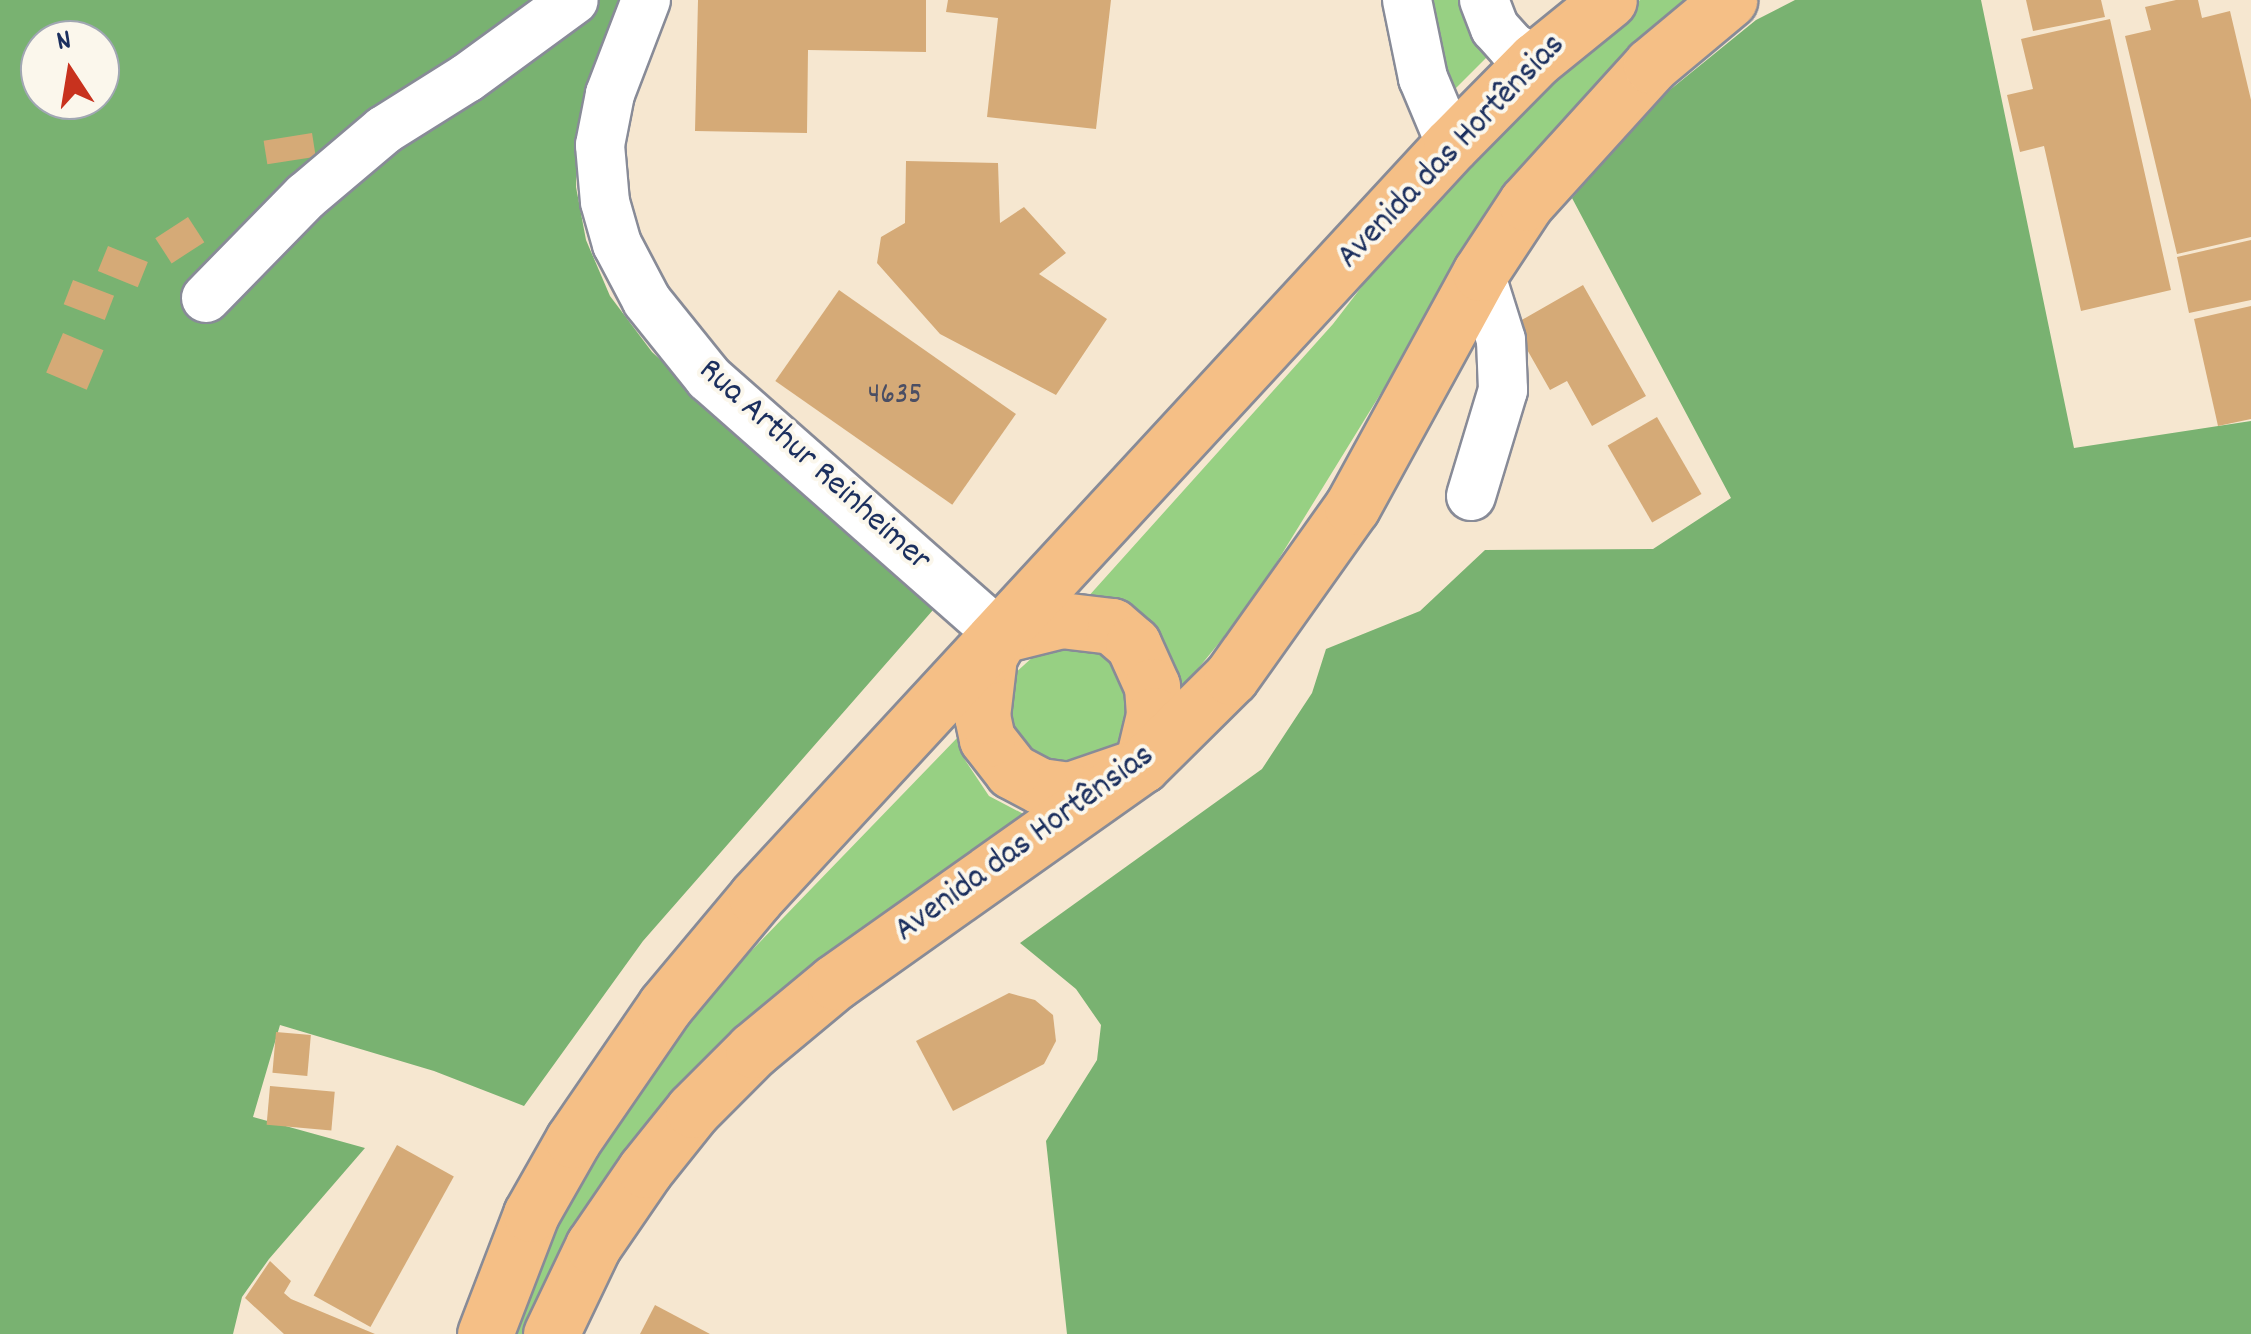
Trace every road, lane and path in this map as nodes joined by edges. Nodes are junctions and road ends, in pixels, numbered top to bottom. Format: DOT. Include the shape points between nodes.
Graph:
graph roads {
  1 [pos="574,0"];
  2 [pos="646,0"];
  3 [pos="1407,0"];
  4 [pos="1484,0"];
  5 [pos="1608,0"];
  6 [pos="1729,0"];
  7 [pos="1535,60"];
  8 [pos="1451,145"];
  9 [pos="1480,272"];
  10 [pos="206,298"];
  11 [pos="1471,496"];
  12 [pos="1001,635"];
  13 [pos="1142,765"];
  14 [pos="484,1334"];
  15 [pos="551,1334"];
  1 -- 10 [label="street" via="384,130 306,196"];
  2 -- 12 [label="street, Rua Arthur Reinheimer" via="610,94 600,145 616,244 647,301 710,378"];
  3 -- 8 [label="street" via="1422,78"];
  4 -- 7 [label="street" via="1495,28"];
  5 -- 7 [label="main road, Avenida das Hortênsias"];
  6 -- 9 [label="main road, Avenida das Hortênsias" via="1650,65 1576,143"];
  7 -- 8 [label="main road, Avenida das Hortênsias"];
  8 -- 12 [label="main road, Avenida das Hortênsias"];
  9 -- 11 [label="street" via="1501,340 1503,390"];
  9 -- 13 [label="main road, Avenida das Hortênsias" via="1352,506 1301,582 1231,677"];
  12 -- 13 [label="main road" via="1062,620 1088,621 1112,626 1134,644 1153,700 1153,732"];
  12 -- 13 [label="main road" via="989,656 982,716 987,738 1012,772 1069,790"];
  12 -- 14 [label="main road, Avenida das Hortênsias" via="846,797 664,1006 613,1076 531,1214"];
  13 -- 15 [label="main road, Avenida das Hortênsias" via="868,958 753,1050 645,1170 592,1246"];
}
